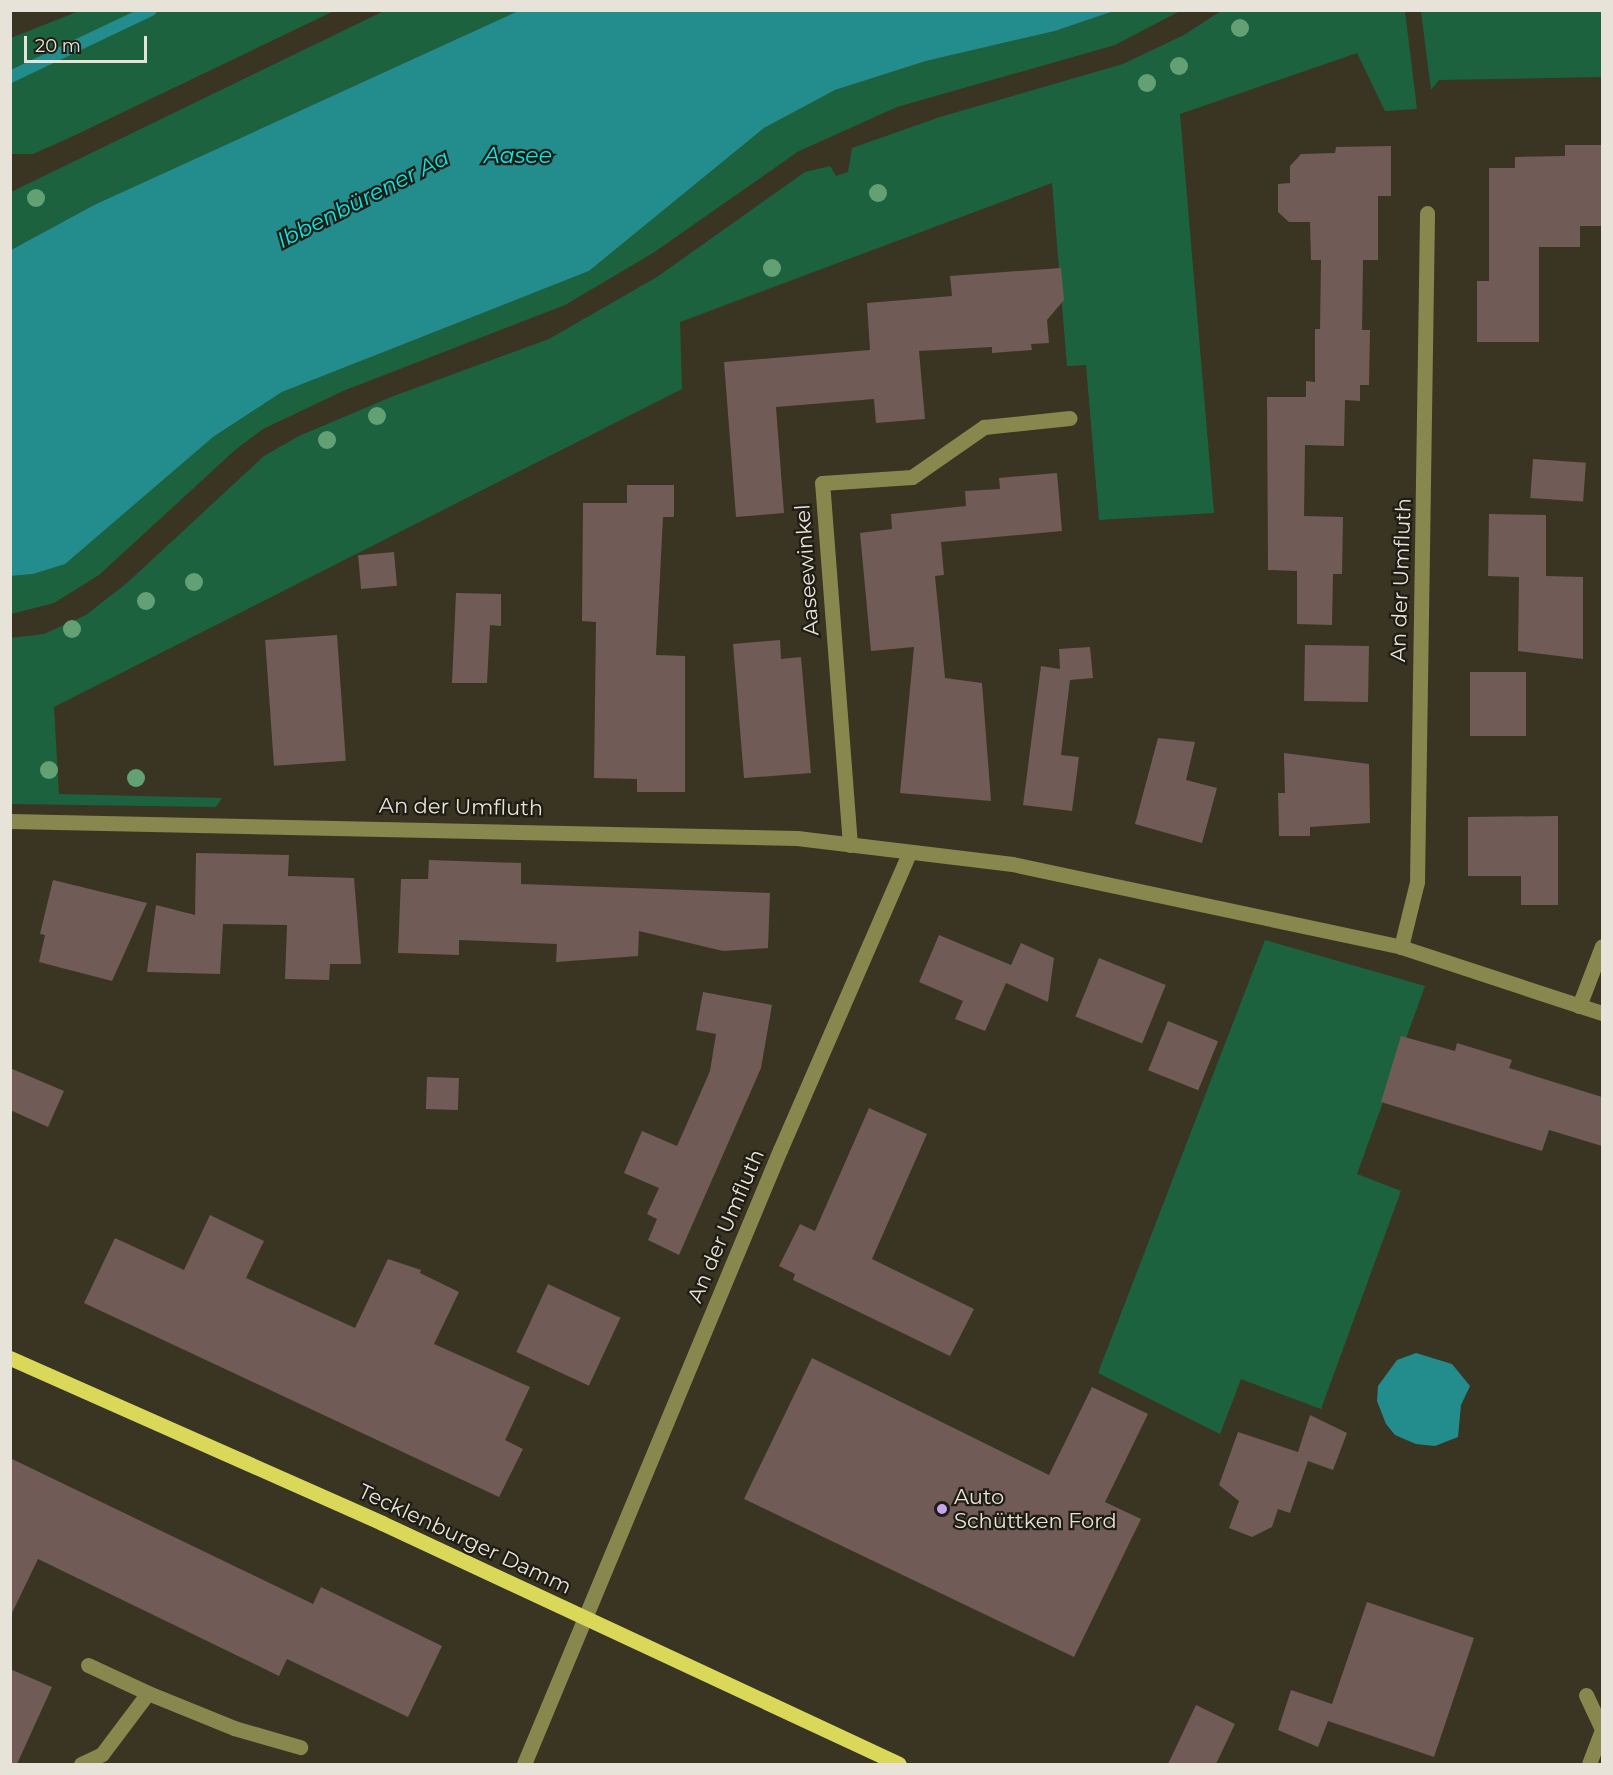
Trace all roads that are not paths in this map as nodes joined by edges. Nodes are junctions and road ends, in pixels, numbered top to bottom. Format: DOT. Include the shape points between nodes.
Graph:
graph roads {
  1 [pos="1427,213"];
  2 [pos="1070,418"];
  3 [pos="10,821"];
  4 [pos="850,845"];
  5 [pos="909,853"];
  6 [pos="1602,946"];
  7 [pos="1401,947"];
  8 [pos="1579,1006"];
  9 [pos="1602,1012"];
  10 [pos="10,1358"];
  11 [pos="586,1618"];
  12 [pos="88,1665"];
  13 [pos="148,1694"];
  14 [pos="1587,1695"];
  15 [pos="300,1748"];
  16 [pos="81,1764"];
  17 [pos="524,1764"];
  18 [pos="899,1764"];
  19 [pos="1589,1764"];
  1 -- 7 [label="street, An der Umfluth" via="1417,882"];
  2 -- 4 [label="street, Aaseewinkel" via="984,427 912,477 822,483"];
  3 -- 4 [label="street, An der Umfluth" via="590,831 797,838"];
  4 -- 5 [label="street, An der Umfluth"];
  5 -- 7 [label="street, An der Umfluth" via="1012,864"];
  5 -- 11 [label="street, An der Umfluth" via="780,1150"];
  6 -- 8 [label="street"];
  7 -- 8 [label="street, An der Umfluth"];
  8 -- 9 [label="street, An der Umfluth"];
  10 -- 11 [label="main road, Tecklenburger Damm"];
  11 -- 17 [label="street, An der Umfluth"];
  11 -- 18 [label="main road, Tecklenburger Damm"];
  12 -- 13 [label="street"];
  13 -- 15 [label="street" via="234,1728"];
  13 -- 16 [label="street" via="102,1754"];
  14 -- 19 [label="street" via="1602,1730"];
}
